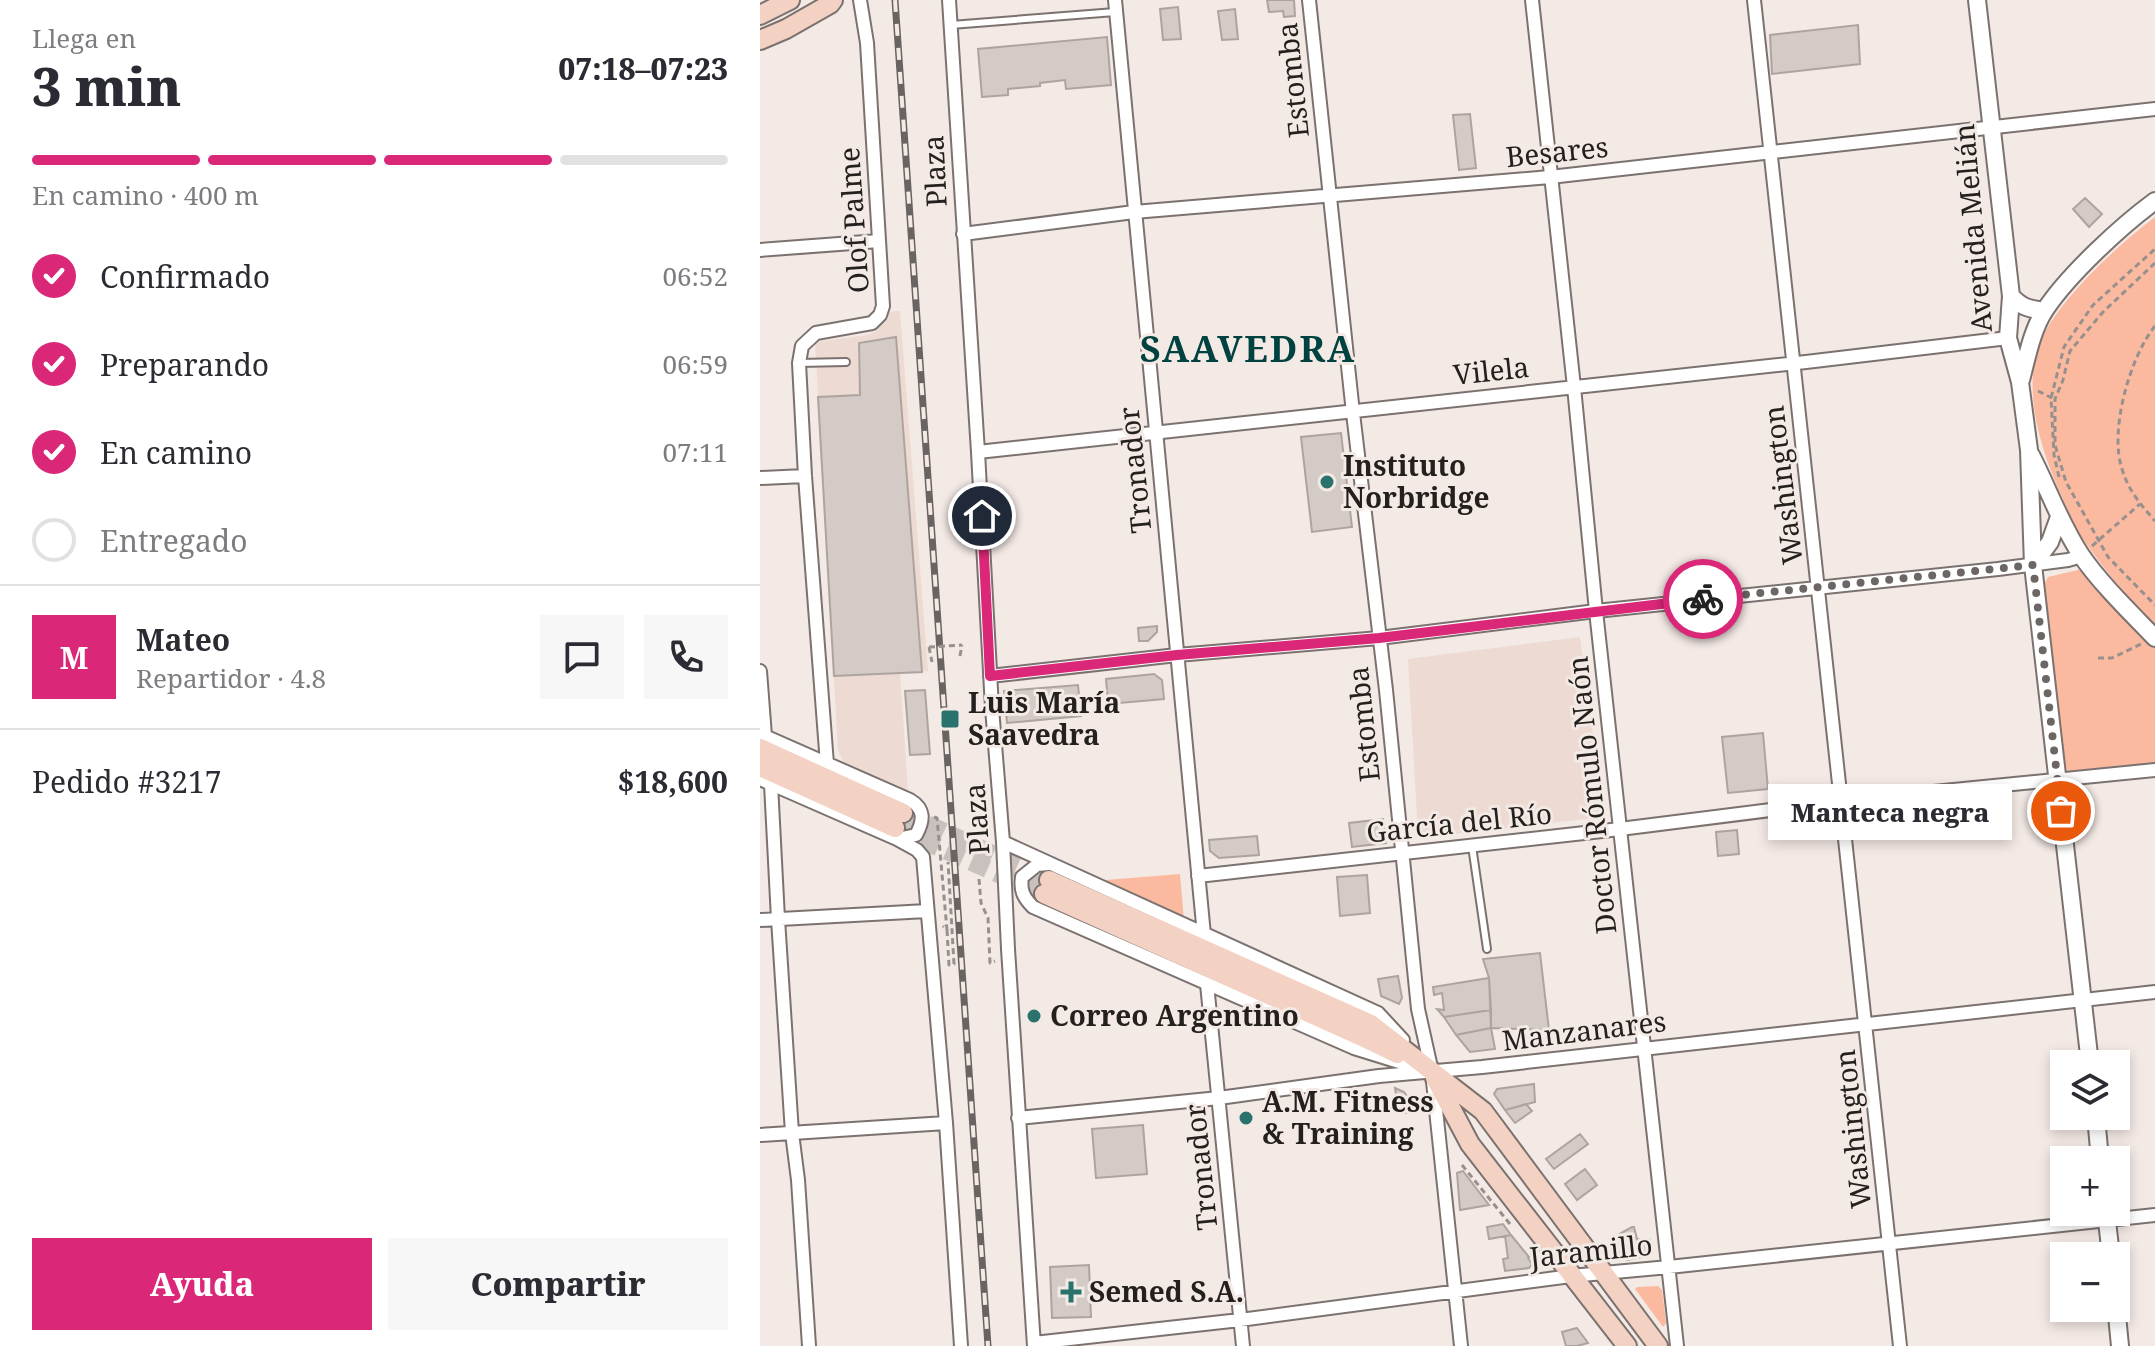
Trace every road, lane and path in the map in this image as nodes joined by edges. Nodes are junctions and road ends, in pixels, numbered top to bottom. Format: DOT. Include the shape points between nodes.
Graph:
graph roads {
  1 [pos="790,0"];
  2 [pos="833,0"];
  3 [pos="860,0"];
  4 [pos="949,0"];
  5 [pos="1309,0"];
  6 [pos="1532,0"];
  7 [pos="1754,0"];
  8 [pos="1977,0"];
  9 [pos="1116,6"];
  10 [pos="760,15"];
  11 [pos="951,25"];
  12 [pos="760,40"];
  13 [pos="2155,109"];
  14 [pos="1991,127"];
  15 [pos="1770,153"];
  16 [pos="1550,177"];
  17 [pos="1330,197"];
  18 [pos="2155,201"];
  19 [pos="1134,212"];
  20 [pos="963,234"];
  21 [pos="879,241"];
  22 [pos="2155,249"];
  23 [pos="760,250"];
  24 [pos="2155,263"];
  25 [pos="2011,296"];
  26 [pos="2044,311"];
  27 [pos="2155,326"];
  28 [pos="2008,338"];
  29 [pos="846,362"];
  30 [pos="799,363"];
  31 [pos="1793,364"];
  32 [pos="2020,382"];
  33 [pos="1574,387"];
  34 [pos="1353,413"];
  35 [pos="1156,433"];
  36 [pos="2029,450"];
  37 [pos="978,452"];
  38 [pos="805,476"];
  39 [pos="760,478"];
  40 [pos="2063,492"];
  41 [pos="2140,504"];
  42 [pos="2059,517"];
  43 [pos="2155,521"];
  44 [pos="2098,542"];
  45 [pos="2082,556"];
  46 [pos="2033,565"];
  47 [pos="1819,587"];
  48 [pos="2155,605"];
  49 [pos="1596,611"];
  50 [pos="1379,638"];
  51 [pos="2150,640"];
  52 [pos="1177,655"];
  53 [pos="960,656"];
  54 [pos="2098,658"];
  55 [pos="932,662"];
  56 [pos="760,671"];
  57 [pos="990,676"];
  58 [pos="762,739"];
  59 [pos="827,764"];
  60 [pos="760,767"];
  61 [pos="2155,770"];
  62 [pos="2057,780"];
  63 [pos="766,781"];
  64 [pos="1842,801"];
  65 [pos="923,814"];
  66 [pos="898,827"];
  67 [pos="1620,829"];
  68 [pos="1003,842"];
  69 [pos="1472,846"];
  70 [pos="1402,854"];
  71 [pos="948,862"];
  72 [pos="1198,876"];
  73 [pos="979,879"];
  74 [pos="1043,886"];
  75 [pos="927,911"];
  76 [pos="993,915"];
  77 [pos="778,919"];
  78 [pos="760,920"];
  79 [pos="1007,922"];
  80 [pos="947,930"];
  81 [pos="1204,935"];
  82 [pos="1487,949"];
  83 [pos="1207,984"];
  84 [pos="2155,992"];
  85 [pos="2083,1000"];
  86 [pos="1866,1023"];
  87 [pos="1645,1048"];
  88 [pos="2088,1050"];
  89 [pos="1432,1072"];
  90 [pos="1219,1098"];
  91 [pos="1018,1118"];
  92 [pos="946,1123"];
  93 [pos="792,1133"];
  94 [pos="760,1135"];
  95 [pos="1462,1165"];
  96 [pos="2155,1215"];
  97 [pos="2130,1216"];
  98 [pos="1510,1224"];
  99 [pos="2050,1224"];
  100 [pos="1889,1244"];
  101 [pos="1669,1267"];
  102 [pos="1602,1273"];
  103 [pos="1571,1276"];
  104 [pos="1456,1290"];
  105 [pos="1240,1320"];
  106 [pos="2118,1322"];
  107 [pos="1034,1345"];
  108 [pos="809,1346"];
  109 [pos="961,1346"];
  110 [pos="1243,1346"];
  111 [pos="1461,1346"];
  112 [pos="1627,1346"];
  113 [pos="1658,1346"];
  114 [pos="1677,1346"];
  115 [pos="1900,1346"];
  116 [pos="2120,1346"];
  1 -- 10 [label="main road"];
  2 -- 12 [label="main road"];
  3 -- 21 [label="street, Olof Palme"];
  4 -- 11 [label="street, Plaza"];
  5 -- 17 [label="street, Estomba"];
  6 -- 16 [label="street, Doctor Rómulo Naón"];
  7 -- 15 [label="street, Washington"];
  8 -- 14 [label="street, Avenida Melián"];
  9 -- 11 [label="lane"];
  9 -- 19 [label="street, Tronador"];
  11 -- 20 [label="street, Plaza"];
  13 -- 14 [label="street, Besares"];
  14 -- 15 [label="street, Besares"];
  14 -- 25 [label="street, Avenida Melián"];
  15 -- 16 [label="street, Besares"];
  15 -- 31 [label="street, Washington"];
  16 -- 17 [label="street, Besares"];
  16 -- 33 [label="street, Doctor Rómulo Naón"];
  17 -- 19 [label="street, Besares"];
  17 -- 34 [label="street, Estomba"];
  18 -- 26 [label="street" via="2071,278"];
  19 -- 20 [label="street, Besares"];
  19 -- 35 [label="street, Tronador"];
  20 -- 37 [label="street, Plaza"];
  21 -- 23 [label="street"];
  21 -- 30 [label="street, Olof Palme" via="880,315 872,323 816,333 802,346"];
  22 -- 40 [label="path" via="2093,305 2064,347 2051,398 2054,455"];
  24 -- 44 [label="path" via="2070,351 2055,399 2055,445 2066,482"];
  25 -- 26 [label="street" via="2026,309"];
  25 -- 28 [label="street, Avenida Melián"];
  26 -- 32 [label="street"];
  27 -- 41 [label="path" via="2137,356 2120,416 2117,452"];
  28 -- 31 [label="street, Vilela"];
  28 -- 32 [label="street, Avenida Melián"];
  29 -- 30 [label="lane"];
  30 -- 38 [label="street"];
  31 -- 33 [label="street, Vilela"];
  31 -- 47 [label="street, Washington"];
  32 -- 36 [label="street, Avenida Melián"];
  33 -- 34 [label="street, Vilela"];
  33 -- 49 [label="street, Doctor Rómulo Naón"];
  34 -- 35 [label="street, Vilela"];
  34 -- 50 [label="street, Estomba"];
  35 -- 37 [label="street, Vilela"];
  35 -- 52 [label="street, Tronador"];
  36 -- 42 [label="street, Avenida Melián"];
  36 -- 46 [label="street, Avenida Melián"];
  37 -- 57 [label="street, Plaza"];
  38 -- 39 [label="street"];
  38 -- 59 [label="street"];
  41 -- 43 [label="path"];
  41 -- 44 [label="path"];
  42 -- 45 [label="street, Avenida Melián"];
  42 -- 46 [label="street"];
  44 -- 45 [label="path"];
  44 -- 48 [label="path"];
  45 -- 46 [label="street"];
  45 -- 51 [label="street, Avenida Melián"];
  46 -- 47 [label="street"];
  46 -- 62 [label="street, Avenida Melián"];
  47 -- 49 [label="street"];
  47 -- 64 [label="street, Washington"];
  49 -- 50 [label="street"];
  49 -- 67 [label="street, Doctor Rómulo Naón"];
  50 -- 52 [label="street"];
  50 -- 70 [label="street, Estomba"];
  51 -- 54 [label="path" via="2112,658"];
  52 -- 57 [label="street"];
  52 -- 72 [label="street, Tronador"];
  53 -- 55 [label="path, bridge" via="962,645 929,647"];
  56 -- 58 [label="street"];
  57 -- 68 [label="street, Plaza"];
  58 -- 59 [label="street"];
  58 -- 66 [label="main road"];
  59 -- 65 [label="street" via="910,800"];
  60 -- 66 [label="main road"];
  61 -- 62 [label="street, García del Río"];
  62 -- 64 [label="street, García del Río"];
  62 -- 85 [label="street, Avenida Melián"];
  63 -- 66 [label="street"];
  63 -- 77 [label="street"];
  64 -- 67 [label="street, García del Río"];
  64 -- 86 [label="street, Washington"];
  65 -- 66 [label="street" via="916,835"];
  65 -- 80 [label="path" via="937,818"];
  66 -- 75 [label="street, Plaza" via="923,857"];
  67 -- 69 [label="street, García del Río"];
  67 -- 87 [label="street, Doctor Rómulo Naón"];
  68 -- 74 [label="street"];
  68 -- 79 [label="street, Plaza"];
  69 -- 70 [label="street, García del Río"];
  69 -- 82 [label="lane"];
  70 -- 72 [label="street, García del Río"];
  70 -- 89 [label="street, Estomba" via="1418,1009"];
  71 -- 80 [label="path" via="954,964 949,965"];
  72 -- 81 [label="street, Tronador"];
  73 -- 76 [label="path" via="990,963 995,962"];
  74 -- 79 [label="street"];
  74 -- 81 [label="street"];
  74 -- 83 [label="street"];
  74 -- 89 [label="main road"];
  75 -- 77 [label="street"];
  75 -- 80 [label="path"];
  75 -- 92 [label="street, Plaza"];
  77 -- 78 [label="street"];
  77 -- 93 [label="street"];
  79 -- 91 [label="street, Plaza"];
  81 -- 89 [label="street" via="1378,1013"];
  83 -- 89 [label="street" via="1354,1048"];
  83 -- 90 [label="street, Tronador"];
  84 -- 85 [label="street, Manzanares"];
  85 -- 86 [label="street, Manzanares"];
  85 -- 88 [label="street, Avenida Melián"];
  86 -- 87 [label="street, Manzanares"];
  86 -- 100 [label="street, Washington"];
  87 -- 89 [label="street, Manzanares"];
  87 -- 101 [label="street, Doctor Rómulo Naón"];
  89 -- 90 [label="street, Manzanares"];
  89 -- 102 [label="main road" via="1483,1111"];
  89 -- 103 [label="main road" via="1470,1144"];
  89 -- 104 [label="street, Estomba"];
  90 -- 91 [label="street, Manzanares"];
  90 -- 105 [label="street, Tronador"];
  91 -- 107 [label="street, Plaza"];
  92 -- 93 [label="street"];
  92 -- 109 [label="street, Plaza"];
  93 -- 94 [label="street"];
  93 -- 108 [label="street"];
  95 -- 98 [label="path"];
  96 -- 97 [label="street, Jaramillo"];
  99 -- 100 [label="street, Jaramillo"];
  100 -- 101 [label="street, Jaramillo"];
  100 -- 115 [label="street, Washington"];
  101 -- 102 [label="street, Jaramillo"];
  101 -- 114 [label="street, Doctor Rómulo Naón"];
  102 -- 103 [label="street, Jaramillo"];
  102 -- 113 [label="main road"];
  103 -- 104 [label="street, Jaramillo"];
  103 -- 112 [label="main road"];
  104 -- 105 [label="street, Jaramillo"];
  104 -- 111 [label="street, Estomba"];
  105 -- 107 [label="street, Jaramillo"];
  105 -- 110 [label="street, Tronador"];
  106 -- 116 [label="street"];
}
